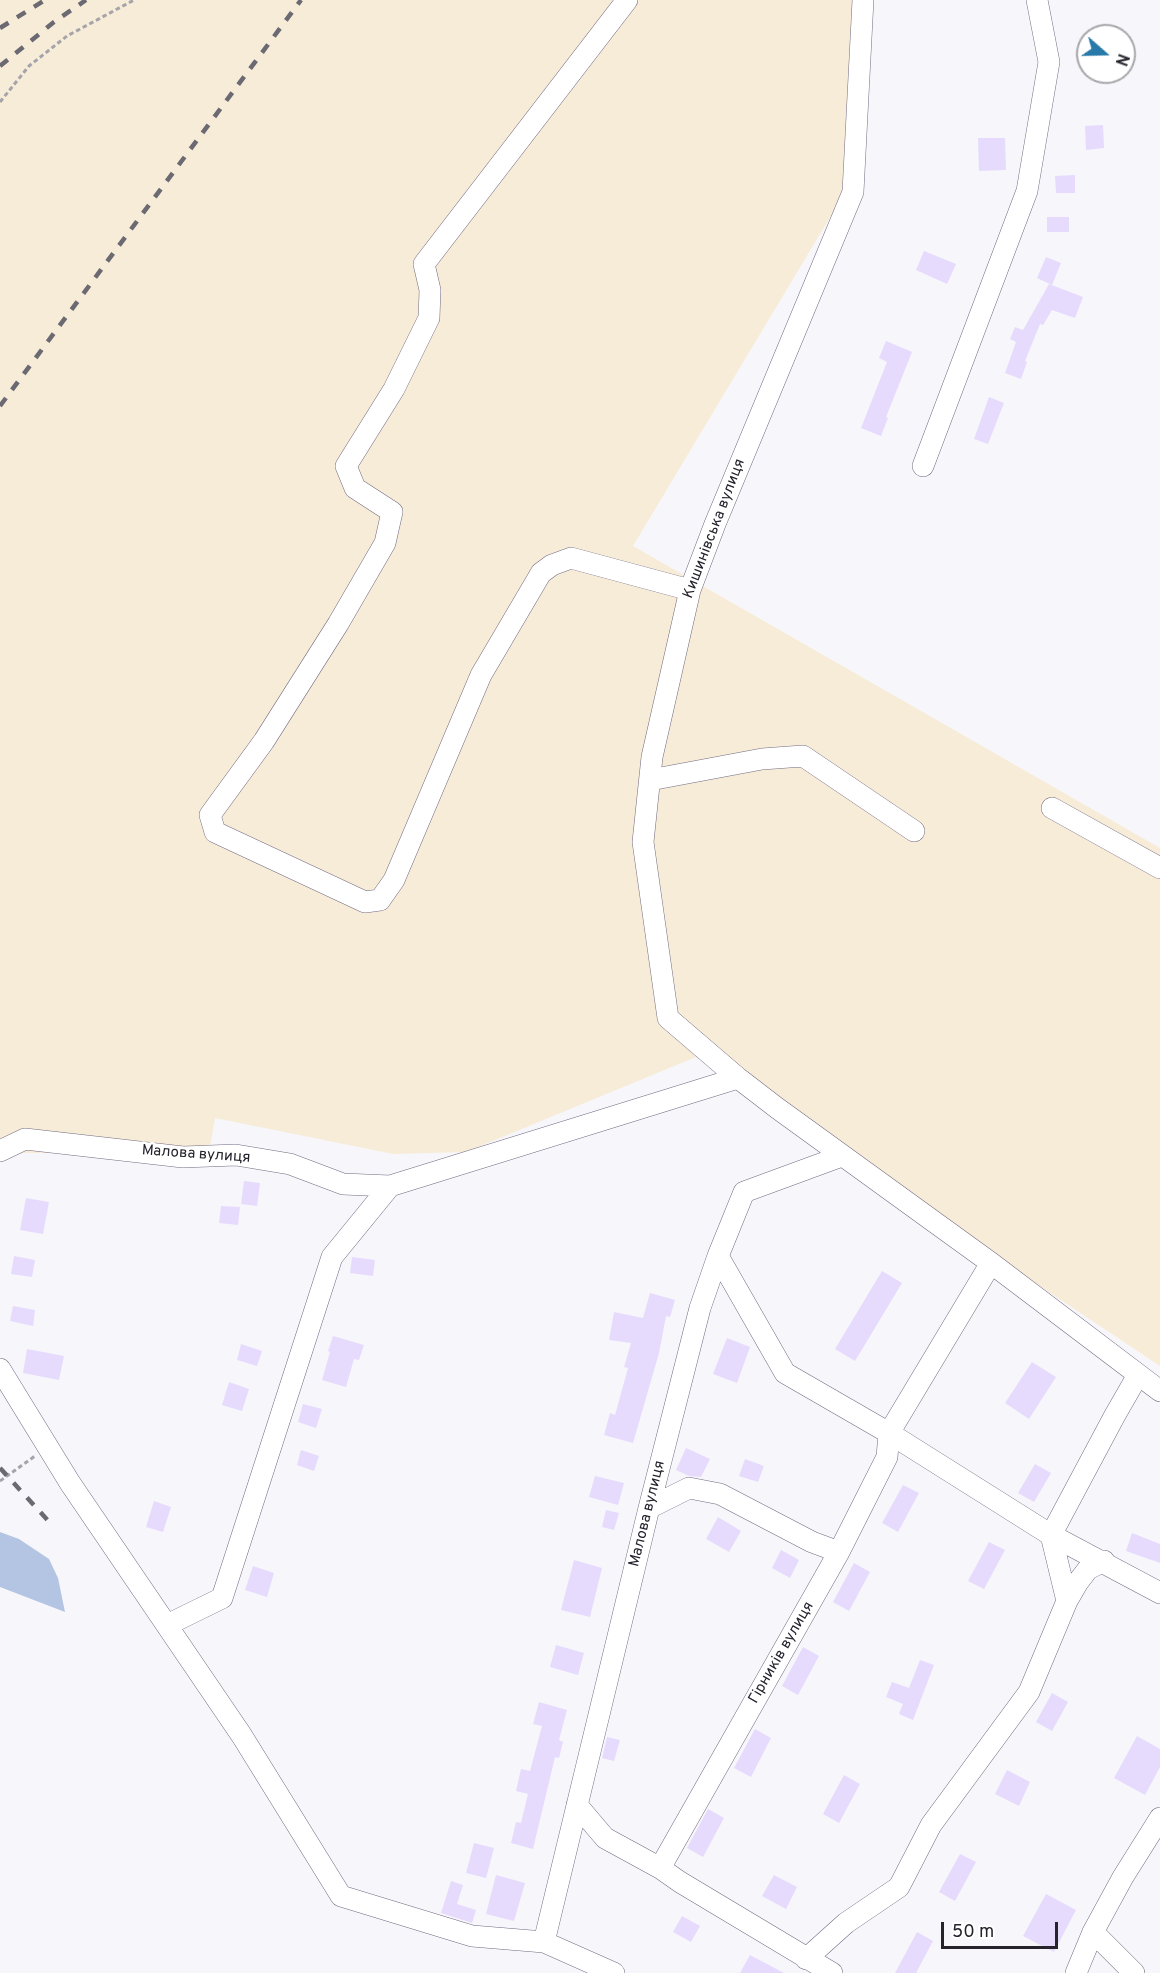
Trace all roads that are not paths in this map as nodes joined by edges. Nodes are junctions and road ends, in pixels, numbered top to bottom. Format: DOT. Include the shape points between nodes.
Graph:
graph roads {
  1 [pos="627,0"];
  2 [pos="863,0"];
  3 [pos="1037,0"];
  4 [pos="923,466"];
  5 [pos="690,590"];
  6 [pos="650,780"];
  7 [pos="1052,808"];
  8 [pos="914,831"];
  9 [pos="1160,868"];
  10 [pos="738,1077"];
  11 [pos="0,1151"];
  12 [pos="842,1156"];
  13 [pos="390,1186"];
  14 [pos="718,1256"];
  15 [pos="991,1263"];
  16 [pos="0,1369"];
  17 [pos="1138,1375"];
  18 [pos="1160,1391"];
  19 [pos="889,1433"];
  20 [pos="649,1508"];
  21 [pos="1052,1535"];
  22 [pos="839,1552"];
  23 [pos="1104,1561"];
  24 [pos="1160,1593"];
  25 [pos="1068,1601"];
  26 [pos="167,1624"];
  27 [pos="577,1805"];
  28 [pos="1160,1818"];
  29 [pos="660,1868"];
  30 [pos="1093,1932"];
  31 [pos="544,1942"];
  32 [pos="806,1959"];
  33 [pos="614,1973"];
  34 [pos="832,1973"];
  35 [pos="1076,1973"];
  36 [pos="1134,1973"];
  1 -- 5 [label="street" via="424,264 430,290 429,318 394,389 346,466 355,488 392,512 385,543 264,741 210,815 215,832 364,902 380,900 394,880 481,675 541,573 571,558"];
  2 -- 5 [label="street, Кишинівська вулиця" via="853,192"];
  3 -- 4 [label="street" via="1049,62 1028,191"];
  5 -- 6 [label="street, Кишинівська вулиця"];
  6 -- 8 [label="street" via="762,759 803,756"];
  6 -- 10 [label="street, Кишинівська вулиця" via="643,842 668,1018"];
  7 -- 9 [label="street"];
  10 -- 12 [label="street, Кишинівська вулиця"];
  10 -- 13 [label="street, Малова вулиця"];
  11 -- 13 [label="street, Малова вулиця" via="25,1139 183,1156 236,1155 290,1164 343,1185"];
  12 -- 14 [label="street, Малова вулиця" via="744,1192"];
  12 -- 15 [label="street, Кишинівська вулиця"];
  13 -- 26 [label="street" via="332,1257 222,1598"];
  14 -- 19 [label="street" via="786,1373"];
  14 -- 20 [label="street, Малова вулиця" via="700,1308"];
  15 -- 17 [label="street, Кишинівська вулиця"];
  15 -- 19 [label="street, Гірників вулиця"];
  16 -- 26 [label="street" via="70,1483"];
  17 -- 18 [label="street, Кишинівська вулиця"];
  17 -- 21 [label="street"];
  19 -- 21 [label="street"];
  19 -- 22 [label="street, Гірників вулиця" via="887,1457"];
  20 -- 22 [label="street" via="688,1488 720,1494"];
  20 -- 27 [label="street, Малова вулиця"];
  21 -- 23 [label="street"];
  21 -- 25 [label="street"];
  22 -- 29 [label="street, Гірників вулиця"];
  23 -- 24 [label="street"];
  23 -- 25 [label="street" via="1088,1569"];
  25 -- 32 [label="street" via="1029,1692 931,1825 899,1887 846,1923"];
  26 -- 31 [label="street" via="341,1896 472,1936"];
  27 -- 29 [label="street" via="605,1838"];
  27 -- 31 [label="street, Малова вулиця"];
  28 -- 30 [label="street"];
  29 -- 32 [label="street"];
  30 -- 35 [label="street"];
  30 -- 36 [label="street"];
  31 -- 33 [label="street"];
  32 -- 34 [label="street"];
}
